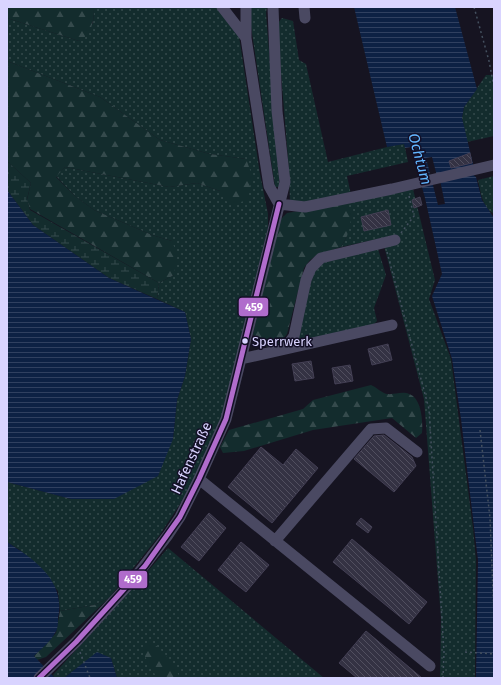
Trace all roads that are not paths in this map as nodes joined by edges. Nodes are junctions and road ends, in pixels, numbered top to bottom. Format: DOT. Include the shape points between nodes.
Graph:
graph roads {
  1 [pos="222,7"];
  2 [pos="238,7"];
  3 [pos="246,7"];
  4 [pos="273,7"];
  5 [pos="246,25"];
  6 [pos="246,38"];
  7 [pos="494,165"];
  8 [pos="279,204"];
  9 [pos="395,240"];
  10 [pos="392,325"];
  11 [pos="285,349"];
  12 [pos="242,359"];
  13 [pos="417,452"];
  14 [pos="199,480"];
  15 [pos="275,541"];
  16 [pos="430,666"];
  17 [pos="39,678"];
  1 -- 6 [label="street"];
  2 -- 5 [label="street"];
  3 -- 5 [label="street"];
  4 -- 8 [label="street, Hafenstraße" via="277,111 285,182"];
  5 -- 6 [label="street"];
  6 -- 8 [label="street" via="270,186"];
  7 -- 8 [label="street" via="305,207"];
  8 -- 12 [label="street, Hafenstraße"];
  9 -- 11 [label="street" via="321,258 311,268 306,280 294,336"];
  10 -- 11 [label="street"];
  11 -- 12 [label="street"];
  12 -- 14 [label="street, Hafenstraße" via="221,432"];
  13 -- 15 [label="street" via="386,428 371,429"];
  14 -- 15 [label="street"];
  14 -- 17 [label="street, Hafenstraße" via="180,517 152,556 128,585"];
  15 -- 16 [label="street"];
}
